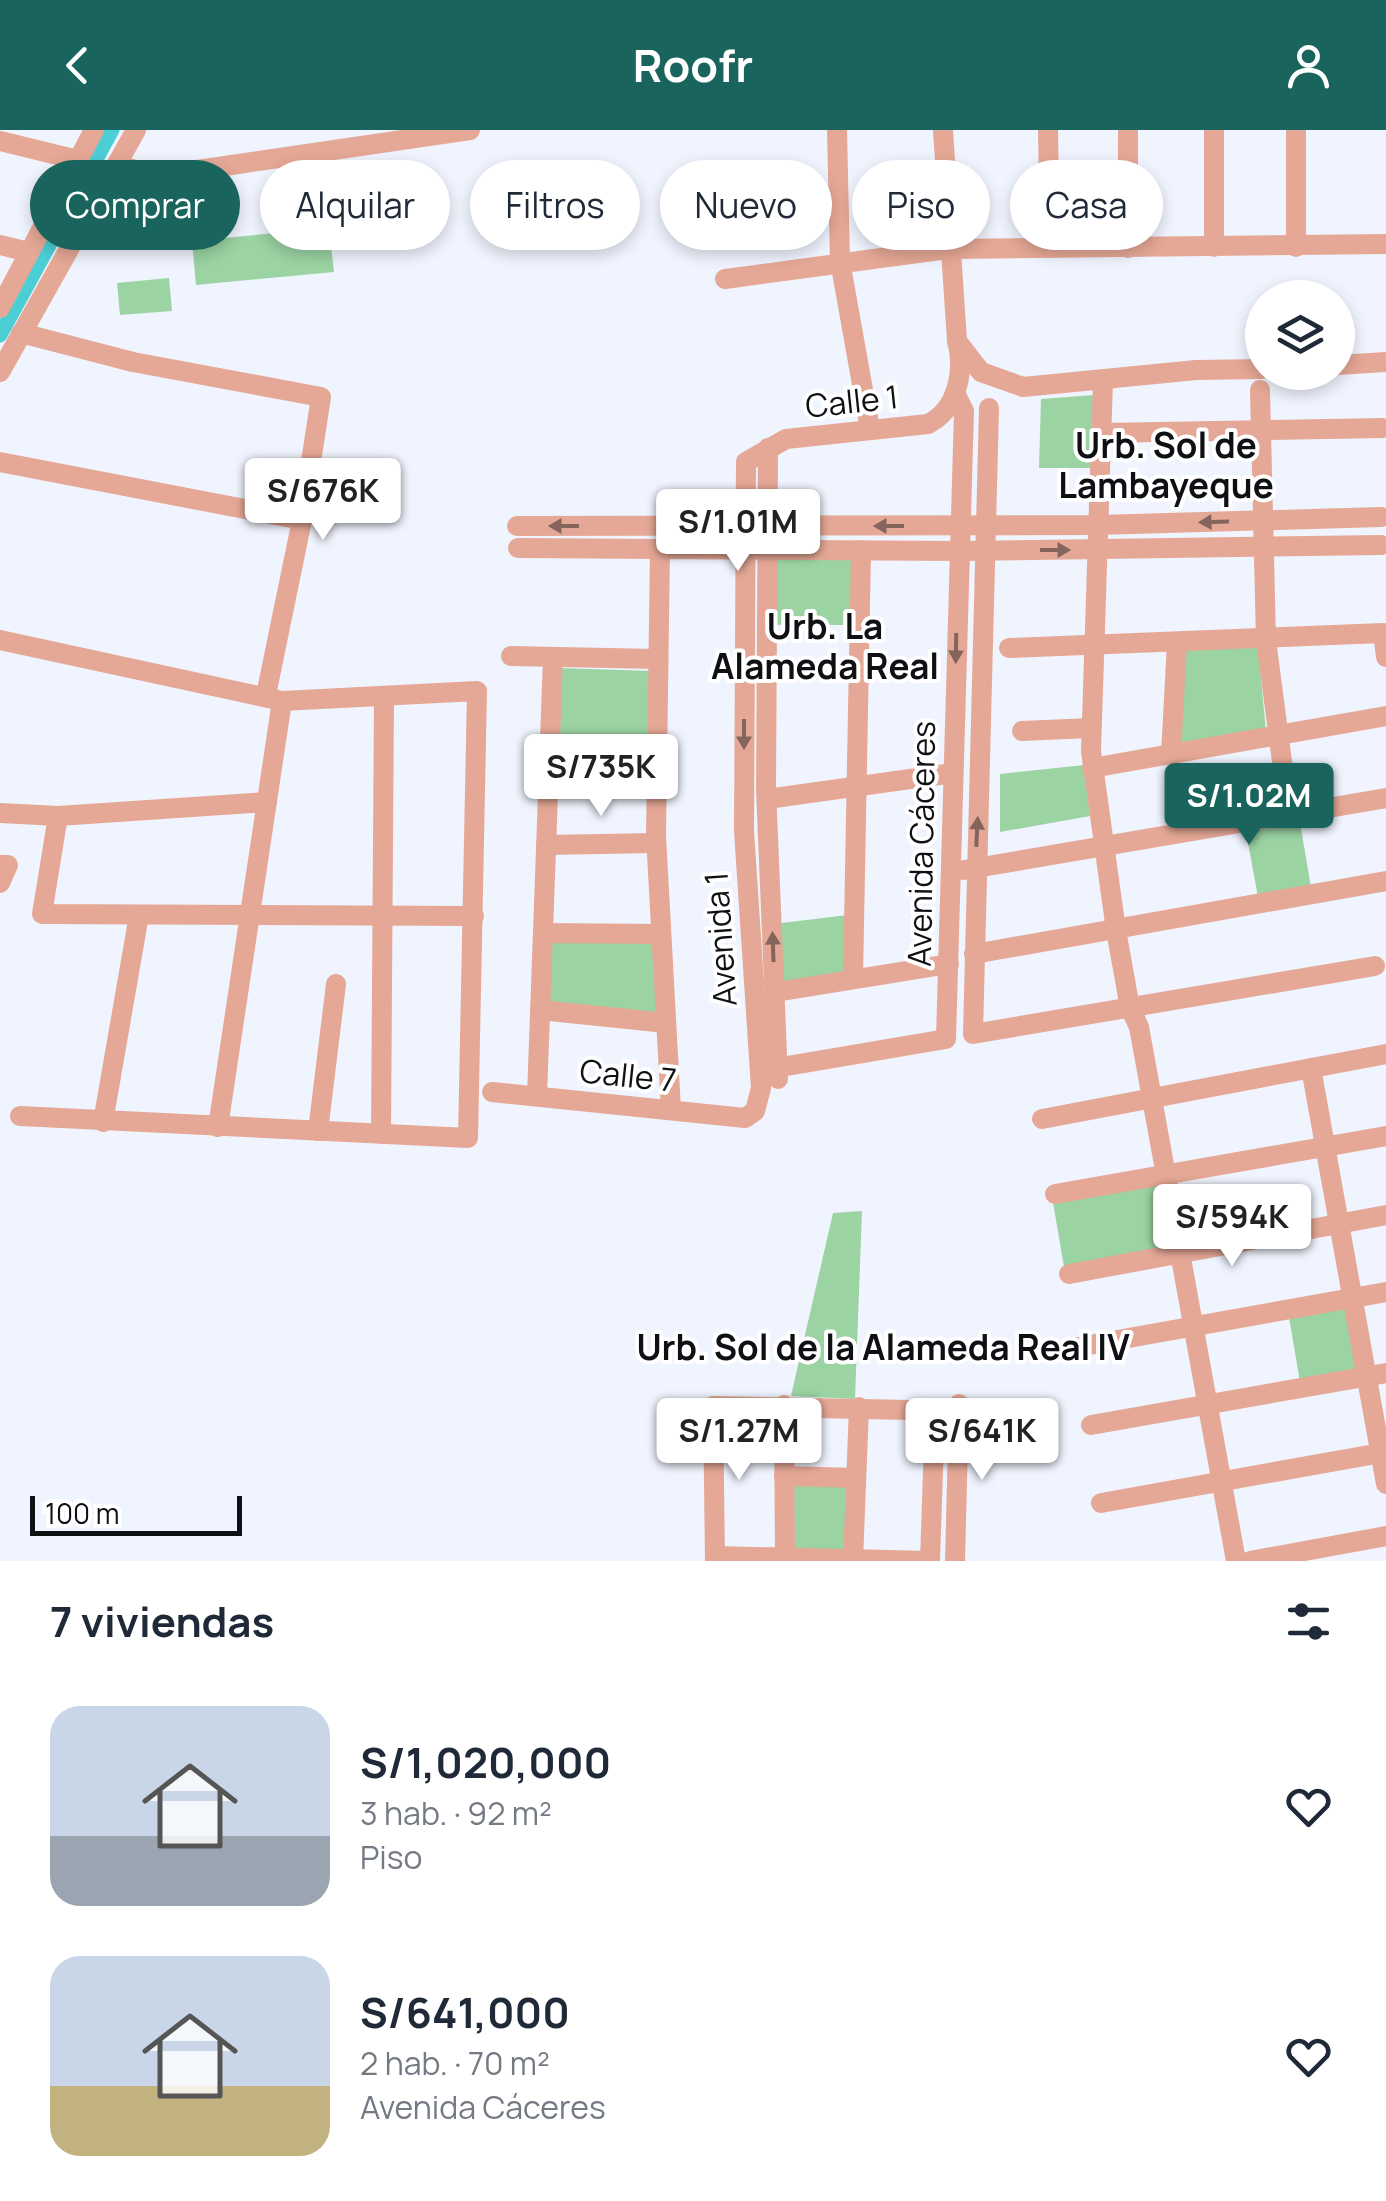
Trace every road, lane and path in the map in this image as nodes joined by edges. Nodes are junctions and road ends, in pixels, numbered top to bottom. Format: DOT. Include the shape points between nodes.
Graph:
graph roads {
  1 [pos="94,130"];
  2 [pos="136,130"];
  3 [pos="470,130"];
  4 [pos="837,130"];
  5 [pos="943,130"];
  6 [pos="1048,130"];
  7 [pos="1128,130"];
  8 [pos="1214,130"];
  9 [pos="1296,130"];
  10 [pos="1,136"];
  11 [pos="358,139"];
  12 [pos="78,160"];
  13 [pos="119,160"];
  14 [pos="944,160"];
  15 [pos="1049,160"];
  16 [pos="1128,160"];
  17 [pos="240,162"];
  18 [pos="1386,244"];
  19 [pos="0,246"];
  20 [pos="1214,247"];
  21 [pos="1296,247"];
  22 [pos="1163,248"];
  23 [pos="68,250"];
  24 [pos="939,250"];
  25 [pos="948,250"];
  26 [pos="30,252"];
  27 [pos="840,261"];
  28 [pos="725,279"];
  29 [pos="0,308"];
  30 [pos="21,333"];
  31 [pos="957,341"];
  32 [pos="1386,362"];
  33 [pos="1355,364"];
  34 [pos="0,372"];
  35 [pos="1245,377"];
  36 [pos="1103,380"];
  37 [pos="1261,390"];
  38 [pos="959,402"];
  39 [pos="989,408"];
  40 [pos="1383,428"];
  41 [pos="870,429"];
  42 [pos="1261,430"];
  43 [pos="1101,433"];
  44 [pos="768,448"];
  45 [pos="0,462"];
  46 [pos="746,462"];
  47 [pos="1381,518"];
  48 [pos="302,520"];
  49 [pos="1262,521"];
  50 [pos="517,526"];
  51 [pos="744,526"];
  52 [pos="768,526"];
  53 [pos="958,526"];
  54 [pos="988,526"];
  55 [pos="1098,526"];
  56 [pos="1381,545"];
  57 [pos="1262,547"];
  58 [pos="518,548"];
  59 [pos="660,549"];
  60 [pos="744,549"];
  61 [pos="767,550"];
  62 [pos="860,550"];
  63 [pos="987,550"];
  64 [pos="1098,550"];
  65 [pos="958,551"];
  66 [pos="0,640"];
  67 [pos="1266,640"];
  68 [pos="1177,643"];
  69 [pos="1094,646"];
  70 [pos="1009,648"];
  71 [pos="1385,648"];
  72 [pos="510,656"];
  73 [pos="553,657"];
  74 [pos="657,659"];
  75 [pos="384,696"];
  76 [pos="274,698"];
  77 [pos="1386,716"];
  78 [pos="1092,728"];
  79 [pos="1022,730"];
  80 [pos="1276,736"];
  81 [pos="1171,754"];
  82 [pos="655,756"];
  83 [pos="550,760"];
  84 [pos="1092,768"];
  85 [pos="953,773"];
  86 [pos="858,787"];
  87 [pos="1386,798"];
  88 [pos="766,799"];
  89 [pos="267,802"];
  90 [pos="0,813"];
  91 [pos="1289,815"];
  92 [pos="58,816"];
  93 [pos="656,843"];
  94 [pos="546,844"];
  95 [pos="1103,849"];
  96 [pos="0,865"];
  97 [pos="950,870"];
  98 [pos="975,870"];
  99 [pos="1386,881"];
  100 [pos="0,882"];
  101 [pos="139,915"];
  102 [pos="250,915"];
  103 [pos="383,916"];
  104 [pos="474,916"];
  105 [pos="1116,930"];
  106 [pos="543,933"];
  107 [pos="661,934"];
  108 [pos="974,954"];
  109 [pos="950,964"];
  110 [pos="1375,966"];
  111 [pos="853,978"];
  112 [pos="336,984"];
  113 [pos="782,991"];
  114 [pos="1130,1008"];
  115 [pos="540,1010"];
  116 [pos="666,1023"];
  117 [pos="946,1039"];
  118 [pos="1386,1054"];
  119 [pos="1311,1068"];
  120 [pos="492,1092"];
  121 [pos="537,1096"];
  122 [pos="1152,1098"];
  123 [pos="671,1110"];
  124 [pos="755,1111"];
  125 [pos="20,1116"];
  126 [pos="1042,1118"];
  127 [pos="103,1122"];
  128 [pos="218,1127"];
  129 [pos="318,1131"];
  130 [pos="381,1134"];
  131 [pos="1386,1136"];
  132 [pos="1326,1147"];
  133 [pos="1166,1174"];
  134 [pos="1055,1194"];
  135 [pos="1386,1215"];
  136 [pos="1340,1224"];
  137 [pos="1180,1253"];
  138 [pos="1070,1274"];
  139 [pos="1386,1292"];
  140 [pos="1353,1298"];
  141 [pos="1193,1326"];
  142 [pos="1078,1347"];
  143 [pos="1377,1374"];
  144 [pos="784,1404"];
  145 [pos="1207,1404"];
  146 [pos="859,1407"];
  147 [pos="935,1410"];
  148 [pos="1090,1424"];
  149 [pos="1383,1452"];
  150 [pos="784,1476"];
  151 [pos="856,1478"];
  152 [pos="1221,1482"];
  153 [pos="1386,1484"];
  154 [pos="1101,1503"];
  155 [pos="1386,1536"];
  156 [pos="715,1558"];
  157 [pos="785,1559"];
  158 [pos="853,1560"];
  159 [pos="930,1561"];
  160 [pos="954,1561"];
  161 [pos="1236,1561"];
  162 [pos="1250,1561"];
  1 -- 12 [label="street"];
  2 -- 13 [label="street"];
  3 -- 11 [label="street"];
  4 -- 27 [label="street"];
  5 -- 14 [label="street"];
  6 -- 15 [label="street"];
  7 -- 16 [label="street"];
  8 -- 20 [label="street"];
  9 -- 21 [label="street"];
  10 -- 12 [label="street"];
  11 -- 17 [label="street"];
  18 -- 21 [label="street"];
  19 -- 26 [label="street"];
  20 -- 21 [label="street"];
  20 -- 22 [label="street"];
  23 -- 30 [label="street"];
  24 -- 27 [label="street"];
  25 -- 31 [label="street"];
  26 -- 29 [label="street"];
  27 -- 28 [label="street"];
  27 -- 41 [label="street"];
  30 -- 34 [label="street"];
  30 -- 48 [label="street" via="321,398"];
  31 -- 36 [label="street" via="981,372 1023,387"];
  31 -- 38 [label="street, Avenida Cáceres"];
  32 -- 33 [label="street"];
  35 -- 36 [label="street" via="1196,370"];
  36 -- 43 [label="street"];
  37 -- 42 [label="street"];
  38 -- 41 [label="street, Calle 1" via="928,424"];
  38 -- 53 [label="street, Avenida Cáceres"];
  39 -- 54 [label="street, Avenida Cáceres"];
  40 -- 42 [label="street"];
  41 -- 44 [label="street, Calle 1"];
  42 -- 43 [label="street"];
  42 -- 49 [label="street"];
  43 -- 55 [label="street"];
  44 -- 46 [label="street, Calle 1"];
  44 -- 52 [label="street, Avenida 1"];
  45 -- 48 [label="street"];
  46 -- 51 [label="street, Avenida 1"];
  47 -- 49 [label="street"];
  48 -- 76 [label="street"];
  49 -- 55 [label="street, one-way"];
  49 -- 57 [label="street"];
  51 -- 50 [label="street, one-way"];
  51 -- 52 [label="street"];
  51 -- 60 [label="street, Avenida 1"];
  53 -- 52 [label="street, one-way"];
  52 -- 61 [label="street, Avenida 1"];
  53 -- 54 [label="street"];
  53 -- 65 [label="street, Avenida Cáceres"];
  54 -- 55 [label="street"];
  54 -- 63 [label="street, Avenida Cáceres"];
  55 -- 64 [label="street"];
  56 -- 57 [label="street"];
  57 -- 64 [label="street"];
  57 -- 67 [label="street"];
  58 -- 59 [label="street"];
  59 -- 60 [label="street"];
  59 -- 74 [label="street"];
  60 -- 61 [label="street"];
  60 -- 124 [label="street, Avenida 1, one-way" via="744,830 761,1088"];
  61 -- 62 [label="street"];
  61 -- 88 [label="street, Avenida 1"];
  62 -- 65 [label="street"];
  62 -- 86 [label="street"];
  63 -- 64 [label="street, one-way"];
  63 -- 65 [label="street"];
  98 -- 63 [label="street, Avenida Cáceres, one-way"];
  64 -- 69 [label="street"];
  65 -- 85 [label="street, Avenida Cáceres, one-way"];
  66 -- 76 [label="street"];
  67 -- 68 [label="street"];
  67 -- 71 [label="street" via="1382,633"];
  67 -- 80 [label="street"];
  68 -- 69 [label="street"];
  68 -- 81 [label="street"];
  69 -- 70 [label="street"];
  69 -- 78 [label="street"];
  72 -- 73 [label="street"];
  73 -- 74 [label="street"];
  73 -- 83 [label="street"];
  74 -- 82 [label="street"];
  75 -- 76 [label="street"];
  75 -- 103 [label="street"];
  75 -- 104 [label="street" via="477,691"];
  76 -- 89 [label="street"];
  77 -- 80 [label="street"];
  78 -- 79 [label="street"];
  78 -- 84 [label="street"];
  80 -- 81 [label="street"];
  80 -- 91 [label="street"];
  81 -- 84 [label="street"];
  82 -- 83 [label="street"];
  82 -- 93 [label="street"];
  83 -- 94 [label="street"];
  84 -- 95 [label="street"];
  85 -- 86 [label="street"];
  85 -- 97 [label="street, Avenida Cáceres"];
  86 -- 88 [label="street"];
  86 -- 111 [label="street"];
  87 -- 91 [label="street"];
  117 -- 88 [label="street, Avenida 1, one-way" via="782,1073"];
  89 -- 92 [label="street"];
  89 -- 102 [label="street"];
  90 -- 92 [label="street"];
  91 -- 95 [label="street"];
  92 -- 101 [label="street" via="42,914"];
  93 -- 94 [label="street"];
  93 -- 107 [label="street"];
  94 -- 106 [label="street"];
  95 -- 98 [label="street"];
  95 -- 105 [label="street"];
  96 -- 100 [label="street" via="8,865"];
  97 -- 98 [label="street"];
  97 -- 109 [label="street, Avenida Cáceres"];
  98 -- 108 [label="street, Avenida Cáceres"];
  99 -- 105 [label="street"];
  101 -- 102 [label="street"];
  101 -- 127 [label="street"];
  102 -- 103 [label="street"];
  102 -- 128 [label="street"];
  103 -- 104 [label="street"];
  103 -- 130 [label="street"];
  104 -- 130 [label="street" via="468,1138"];
  105 -- 108 [label="street"];
  105 -- 114 [label="street"];
  106 -- 107 [label="street"];
  106 -- 115 [label="street"];
  107 -- 116 [label="street"];
  108 -- 114 [label="street, Avenida Cáceres" via="972,1034"];
  109 -- 111 [label="street"];
  109 -- 117 [label="street, Avenida Cáceres"];
  110 -- 114 [label="street"];
  111 -- 113 [label="street"];
  112 -- 129 [label="street"];
  114 -- 122 [label="street"];
  115 -- 116 [label="street"];
  115 -- 121 [label="street"];
  116 -- 123 [label="street"];
  118 -- 119 [label="street"];
  119 -- 122 [label="street"];
  119 -- 132 [label="street"];
  120 -- 121 [label="street, Calle 7"];
  121 -- 123 [label="street, Calle 7"];
  122 -- 126 [label="street"];
  122 -- 133 [label="street"];
  123 -- 124 [label="street, Calle 7" via="745,1118"];
  125 -- 127 [label="street"];
  127 -- 128 [label="street"];
  128 -- 129 [label="street"];
  129 -- 130 [label="street"];
  131 -- 132 [label="street"];
  132 -- 133 [label="street"];
  132 -- 136 [label="street"];
  133 -- 134 [label="street"];
  133 -- 137 [label="street"];
  135 -- 136 [label="street"];
  136 -- 137 [label="street"];
  136 -- 140 [label="street"];
  137 -- 138 [label="street"];
  137 -- 141 [label="street"];
  139 -- 140 [label="street"];
  140 -- 141 [label="street"];
  140 -- 143 [label="street"];
  141 -- 142 [label="street"];
  141 -- 145 [label="street"];
  143 -- 145 [label="street"];
  143 -- 149 [label="street"];
  144 -- 146 [label="street"];
  144 -- 150 [label="street"];
  144 -- 156 [label="street" via="713,1406"];
  145 -- 148 [label="street"];
  145 -- 152 [label="street"];
  146 -- 147 [label="street"];
  146 -- 151 [label="street"];
  147 -- 159 [label="street"];
  147 -- 160 [label="street" via="959,1407"];
  149 -- 152 [label="street"];
  149 -- 153 [label="street"];
  150 -- 151 [label="street"];
  150 -- 157 [label="street"];
  151 -- 158 [label="street"];
  152 -- 154 [label="street"];
  152 -- 161 [label="street"];
  155 -- 162 [label="street"];
  156 -- 157 [label="street"];
  157 -- 158 [label="street"];
  158 -- 159 [label="street"];
}
